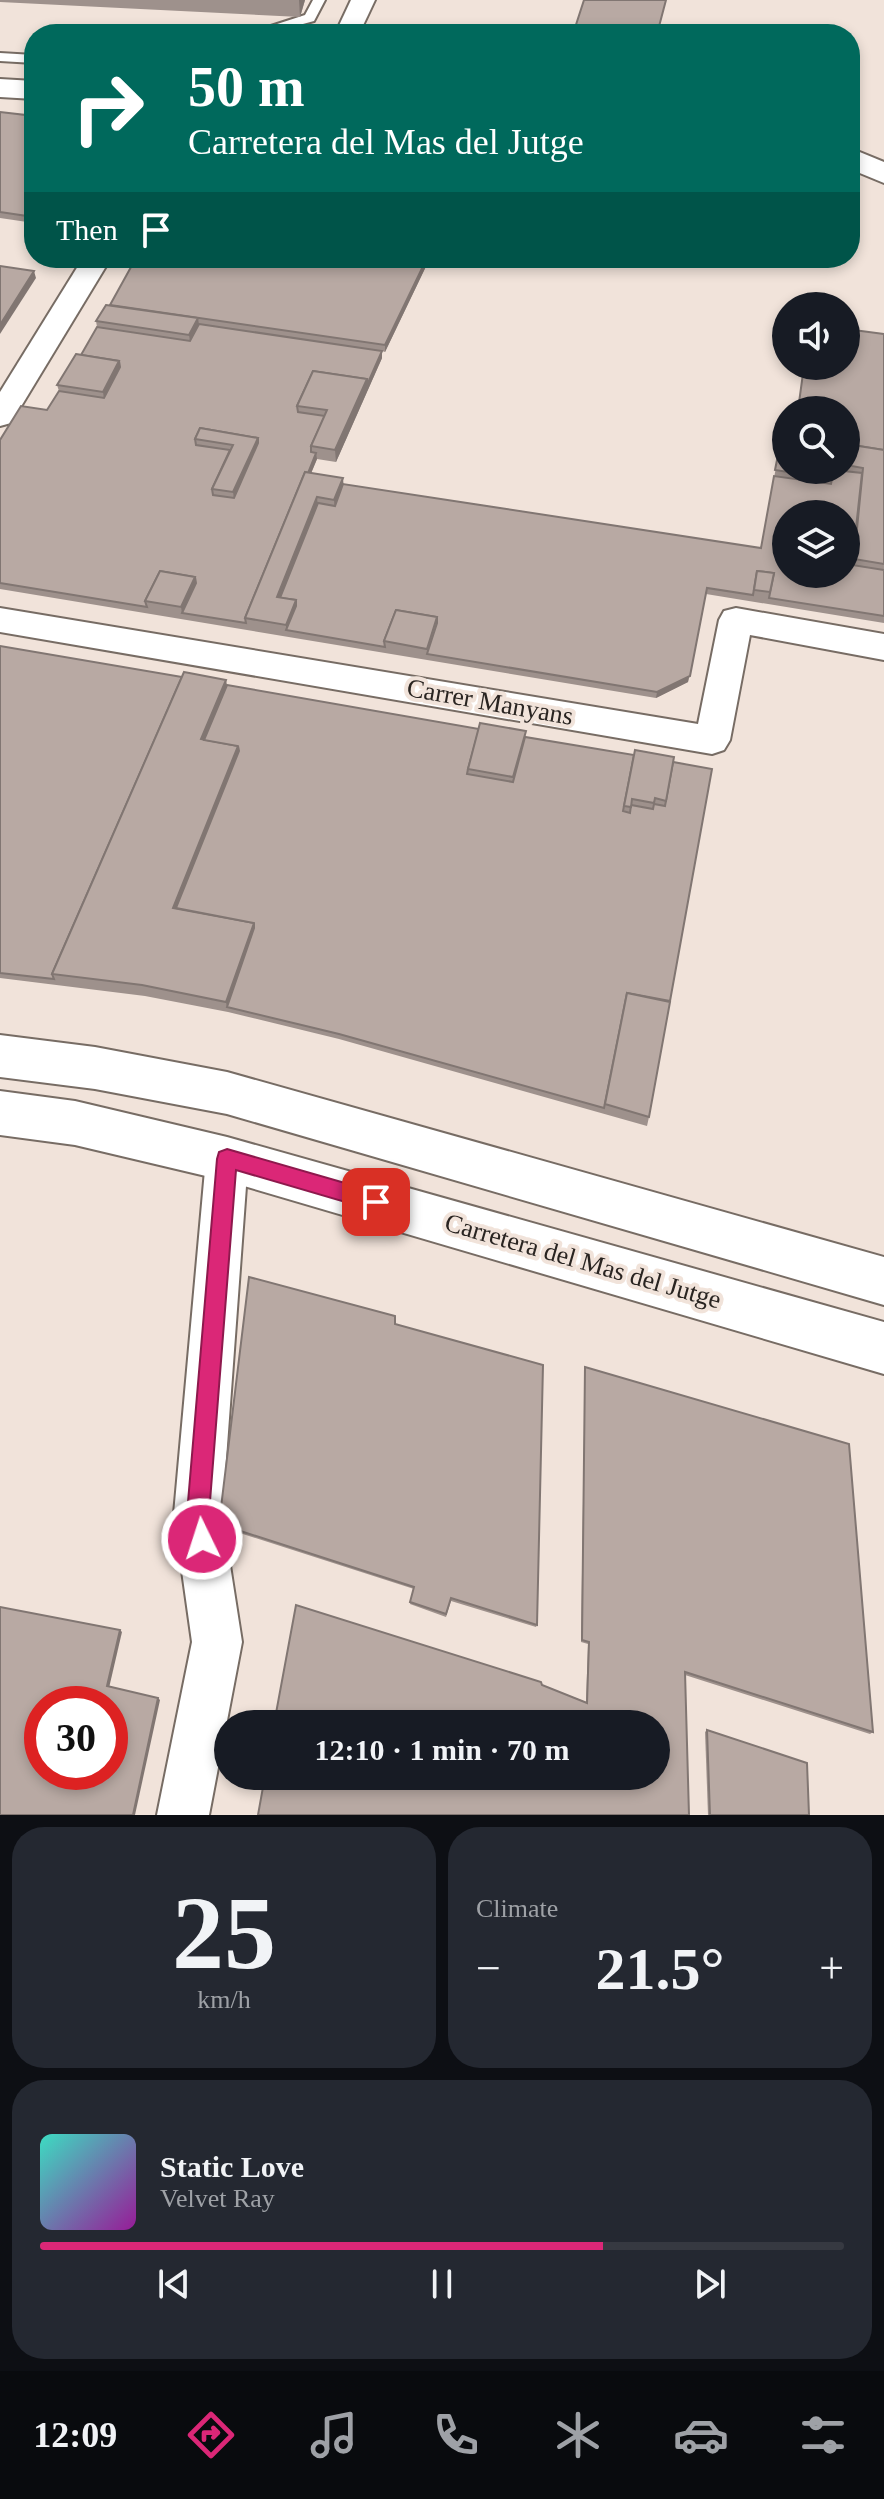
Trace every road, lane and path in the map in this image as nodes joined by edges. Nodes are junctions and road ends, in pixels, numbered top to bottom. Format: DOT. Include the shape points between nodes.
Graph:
graph roads {
  1 [pos="319,0"];
  2 [pos="363,0"];
  3 [pos="288,24"];
  4 [pos="352,24"];
  5 [pos="0,57"];
  6 [pos="24,58"];
  7 [pos="0,88"];
  8 [pos="24,89"];
  9 [pos="860,162"];
  10 [pos="884,174"];
  11 [pos="91,268"];
  12 [pos="0,416"];
  13 [pos="0,620"];
  14 [pos="884,647"];
  15 [pos="0,1056"];
  16 [pos="0,1113"];
  17 [pos="227,1159"];
  18 [pos="884,1281"];
  19 [pos="884,1348"];
  20 [pos="183,1815"];
  1 -- 3 [label="lane" via="310,18"];
  2 -- 4 [label="street"];
  5 -- 6 [label="lane"];
  7 -- 8 [label="street"];
  9 -- 10 [label="street"];
  11 -- 12 [label="street"];
  13 -- 14 [label="street, Carrer Manyans" via="712,740 736,620"];
  15 -- 18 [label="street" via="227,1093"];
  16 -- 17 [label="street, Carretera del Mas del Jutge" via="75,1123"];
  17 -- 19 [label="street, Carretera del Mas del Jutge"];
  17 -- 20 [label="street" via="198,1514 217,1642"];
}
